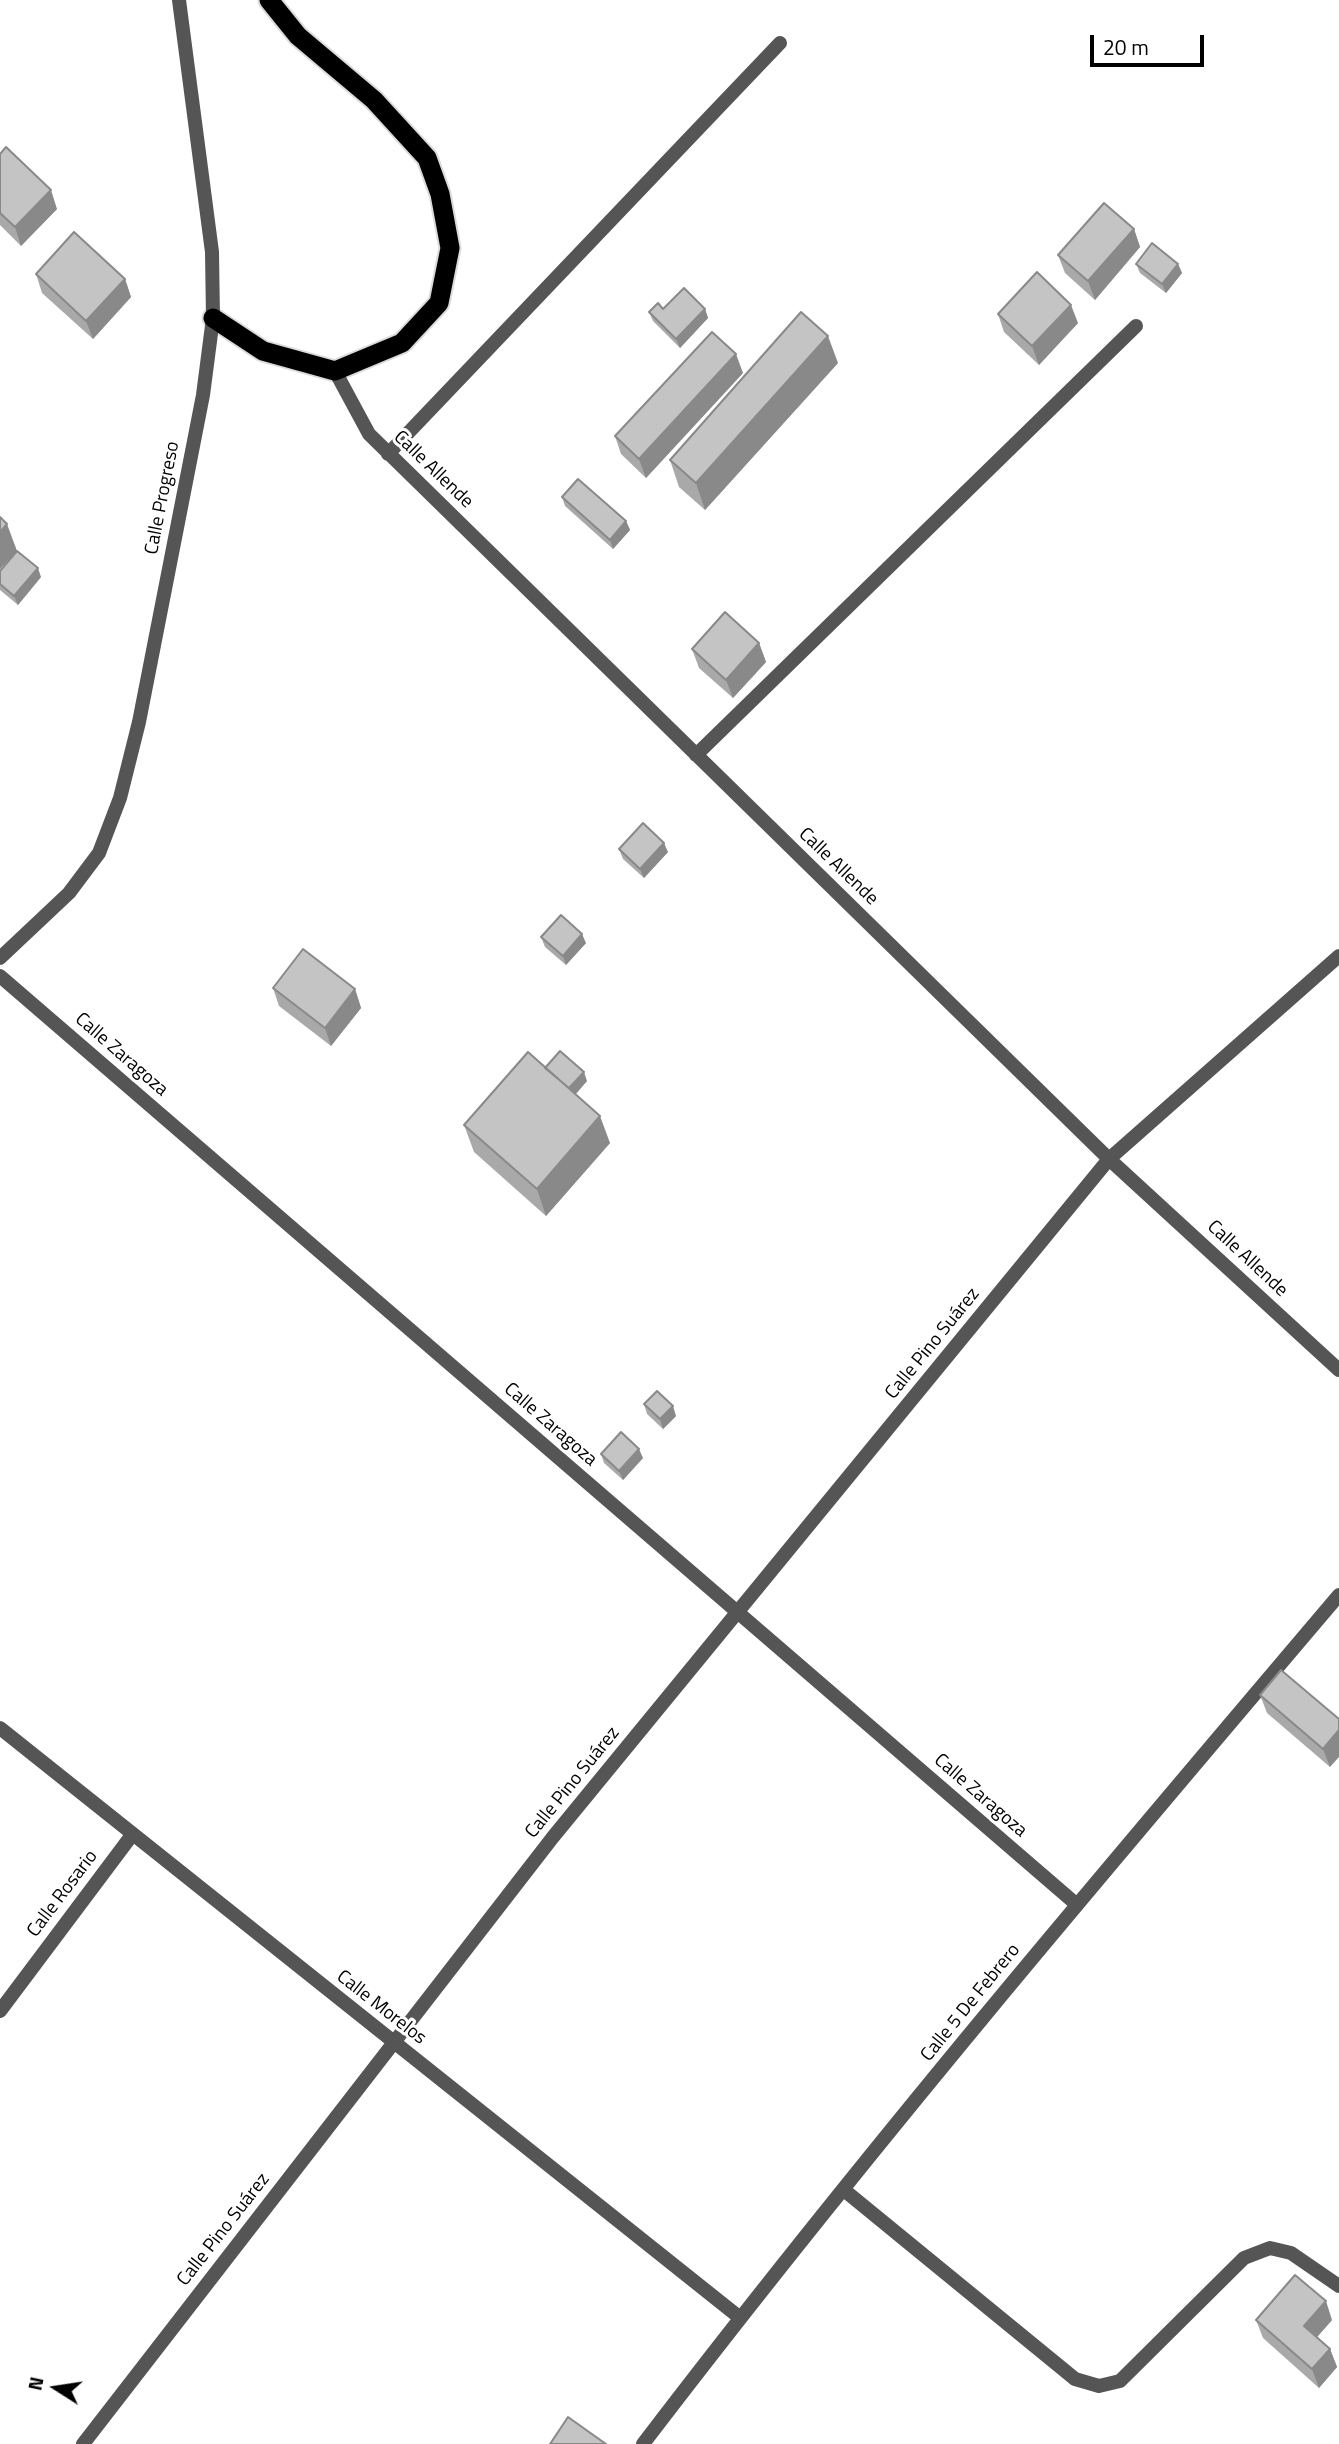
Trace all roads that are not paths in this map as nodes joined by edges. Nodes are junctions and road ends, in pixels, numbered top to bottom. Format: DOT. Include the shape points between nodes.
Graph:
graph roads {
  1 [pos="179,0"];
  2 [pos="269,0"];
  3 [pos="780,43"];
  4 [pos="213,318"];
  5 [pos="1136,326"];
  6 [pos="335,371"];
  7 [pos="388,454"];
  8 [pos="696,755"];
  9 [pos="1339,956"];
  10 [pos="0,958"];
  11 [pos="0,976"];
  12 [pos="1109,1158"];
  13 [pos="1339,1370"];
  14 [pos="1339,1595"];
  15 [pos="737,1612"];
  16 [pos="0,1728"];
  17 [pos="132,1835"];
  18 [pos="1076,1904"];
  19 [pos="0,2011"];
  20 [pos="393,2042"];
  21 [pos="844,2190"];
  22 [pos="1339,2286"];
  23 [pos="740,2317"];
  24 [pos="83,2444"];
  25 [pos="643,2444"];
  1 -- 4 [label="street, Calle Progreso" via="212,252"];
  2 -- 6 [label="highway" via="298,36 374,100 427,158 448,234 450,248 439,303 402,343"];
  3 -- 7 [label="street"];
  4 -- 6 [label="highway" via="263,351"];
  4 -- 10 [label="street, Calle Progreso" via="198,422 120,798 99,853 69,893"];
  5 -- 8 [label="street"];
  6 -- 7 [label="street, Calle Allende" via="369,434"];
  7 -- 8 [label="street, Calle Allende"];
  8 -- 12 [label="street, Calle Allende"];
  9 -- 12 [label="street, Calle Pino Suárez"];
  11 -- 15 [label="street, Calle Zaragoza"];
  12 -- 13 [label="street, Calle Allende"];
  12 -- 15 [label="street, Calle Pino Suárez"];
  14 -- 18 [label="street, Calle 5 De Febrero"];
  15 -- 18 [label="street, Calle Zaragoza"];
  15 -- 20 [label="street, Calle Pino Suárez"];
  16 -- 17 [label="street, Calle Morelos"];
  17 -- 19 [label="street, Calle Rosario"];
  17 -- 20 [label="street, Calle Morelos"];
  18 -- 21 [label="street, Calle 5 De Febrero"];
  20 -- 23 [label="street, Calle Morelos"];
  20 -- 24 [label="street, Calle Pino Suárez"];
  21 -- 22 [label="street" via="1075,2379 1100,2386 1120,2381 1244,2258 1270,2248 1291,2253"];
  21 -- 23 [label="street, Calle 5 De Febrero"];
  23 -- 25 [label="street, Calle 5 De Febrero"];
}
